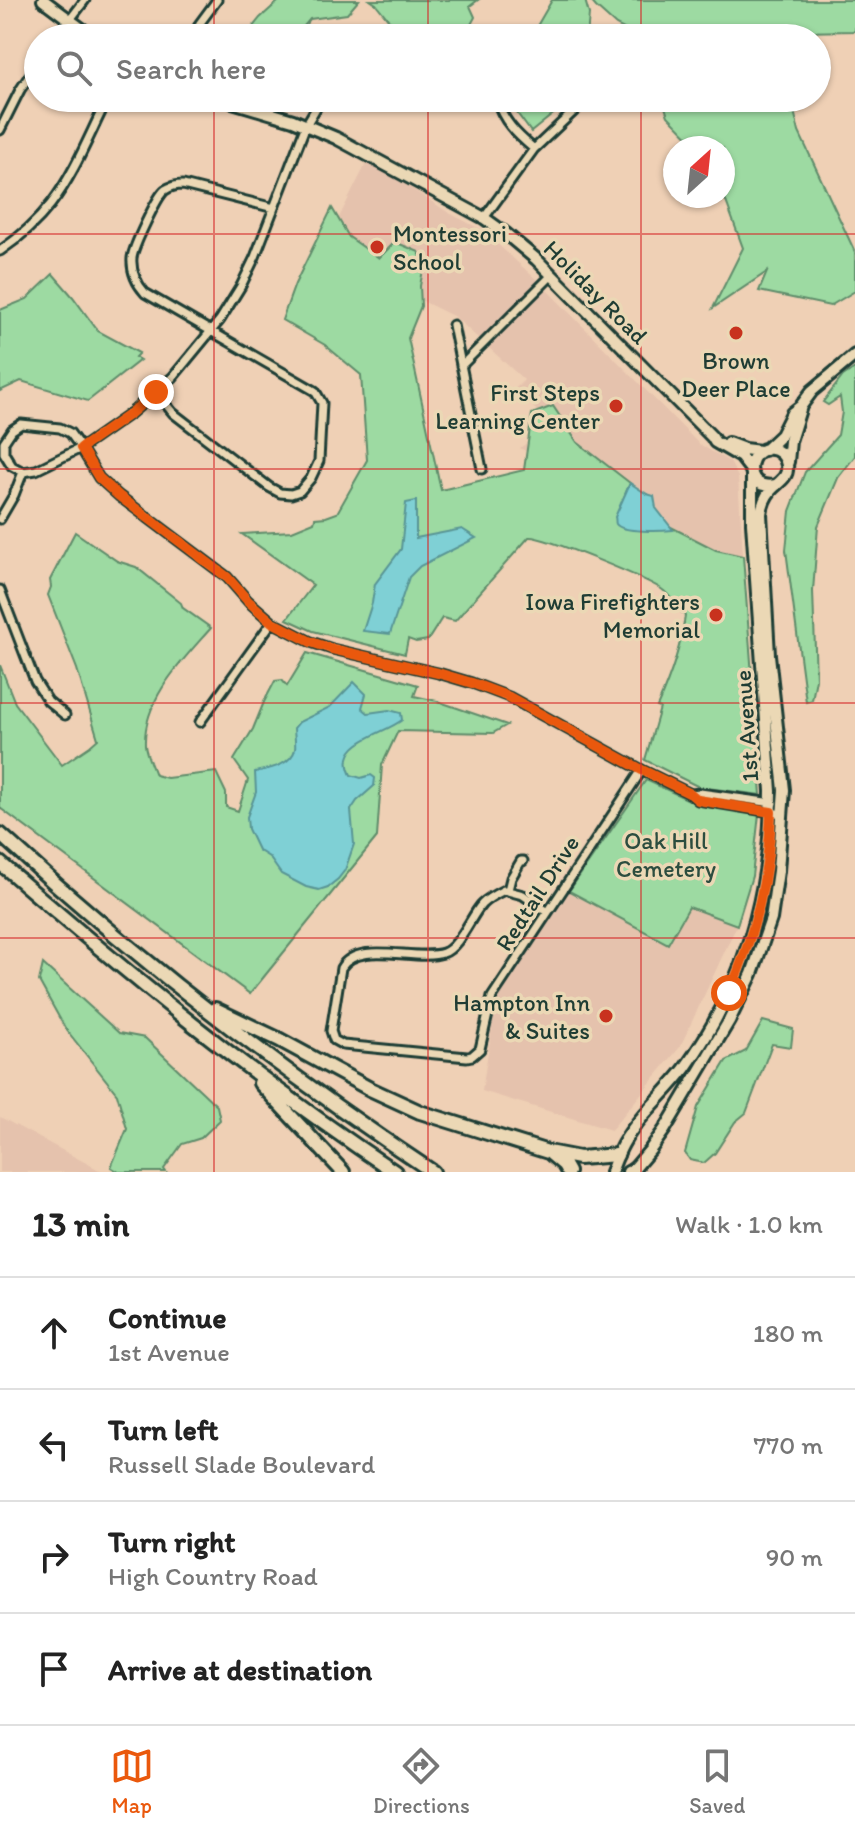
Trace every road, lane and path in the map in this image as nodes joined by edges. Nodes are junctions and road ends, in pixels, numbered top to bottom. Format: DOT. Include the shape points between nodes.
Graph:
graph roads {
  1 [pos="43,0"];
  2 [pos="85,0"];
  3 [pos="217,0"];
  4 [pos="69,21"];
  5 [pos="67,24"];
  6 [pos="73,24"];
  7 [pos="200,24"];
  8 [pos="24,84"];
  9 [pos="101,112"];
  10 [pos="264,112"];
  11 [pos="314,112"];
  12 [pos="500,112"];
  13 [pos="573,112"];
  14 [pos="306,125"];
  15 [pos="0,130"];
  16 [pos="534,149"];
  17 [pos="274,208"];
  18 [pos="484,218"];
  19 [pos="0,251"];
  20 [pos="552,275"];
  21 [pos="453,325"];
  22 [pos="211,332"];
  23 [pos="855,355"];
  24 [pos="461,366"];
  25 [pos="156,392"];
  26 [pos="801,406"];
  27 [pos="712,437"];
  28 [pos="81,448"];
  29 [pos="762,450"];
  30 [pos="788,468"];
  31 [pos="482,469"];
  32 [pos="23,472"];
  33 [pos="751,472"];
  34 [pos="776,485"];
  35 [pos="0,519"];
  36 [pos="0,590"];
  37 [pos="272,622"];
  38 [pos="65,715"];
  39 [pos="200,722"];
  40 [pos="642,770"];
  41 [pos="777,808"];
  42 [pos="0,834"];
  43 [pos="523,861"];
  44 [pos="0,863"];
  45 [pos="508,890"];
  46 [pos="548,912"];
  47 [pos="187,995"];
  48 [pos="242,1063"];
  49 [pos="548,1152"];
  50 [pos="617,1155"];
  51 [pos="632,1171"];
  52 [pos="343,1172"];
  53 [pos="395,1172"];
  54 [pos="433,1172"];
  55 [pos="568,1172"];
  56 [pos="611,1172"];
  1 -- 4 [label="main road"];
  2 -- 4 [label="street"];
  3 -- 7 [label="street"];
  4 -- 5 [label="street"];
  4 -- 6 [label="main road"];
  8 -- 15 [label="street"];
  9 -- 19 [label="street" via="51,203"];
  10 -- 14 [label="main road, Holiday Road"];
  11 -- 14 [label="street"];
  12 -- 16 [label="street"];
  13 -- 16 [label="street"];
  14 -- 17 [label="street"];
  14 -- 18 [label="main road, Holiday Road"];
  16 -- 18 [label="street"];
  17 -- 22 [label="street" via="241,286"];
  17 -- 22 [label="street" via="175,185 161,194 134,247 138,286"];
  18 -- 20 [label="main road, Holiday Road"];
  20 -- 24 [label="street"];
  20 -- 27 [label="main road, Holiday Road"];
  21 -- 24 [label="street"];
  22 -- 25 [label="street"];
  22 -- 25 [label="street" via="318,395 319,461 307,484 291,494 269,487 173,413"];
  23 -- 26 [label="main road"];
  24 -- 31 [label="street"];
  25 -- 28 [label="street"];
  26 -- 29 [label="main road" via="781,435"];
  26 -- 30 [label="main road"];
  27 -- 29 [label="main road, Holiday Road"];
  27 -- 33 [label="main road, Holiday Road" via="741,457"];
  28 -- 32 [label="street"];
  28 -- 32 [label="street" via="60,428 21,424 4,442 4,453"];
  28 -- 37 [label="street" via="99,478 227,577"];
  29 -- 30 [label="main road" via="781,453"];
  29 -- 33 [label="main road" via="753,459"];
  30 -- 34 [label="main road"];
  32 -- 35 [label="street"];
  33 -- 34 [label="main road" via="764,486"];
  33 -- 41 [label="main road, 1st Avenue"];
  34 -- 41 [label="main road, 1st Avenue" via="762,506 762,528 784,790"];
  36 -- 38 [label="street" via="35,681"];
  37 -- 39 [label="street"];
  37 -- 40 [label="street" via="332,649 438,673 509,697"];
  40 -- 41 [label="street" via="691,794"];
  40 -- 46 [label="street, Redtail Drive"];
  41 -- 50 [label="main road, 1st Avenue" via="755,927 725,1004 673,1085 651,1106"];
  41 -- 51 [label="main road, 1st Avenue" via="778,871 771,919 752,974 665,1129"];
  42 -- 47 [label="highway"];
  43 -- 45 [label="street"];
  44 -- 48 [label="highway"];
  45 -- 46 [label="street"];
  45 -- 46 [label="street, Redtail Drive" via="483,903 448,951 347,960 341,968 331,1031 338,1043 467,1057 477,1053 492,997"];
  47 -- 49 [label="highway" via="400,1104"];
  47 -- 54 [label="highway"];
  48 -- 52 [label="highway"];
  48 -- 53 [label="highway"];
  49 -- 50 [label="highway" via="579,1158"];
  49 -- 55 [label="highway"];
  50 -- 56 [label="main road, 1st Avenue"];
}
